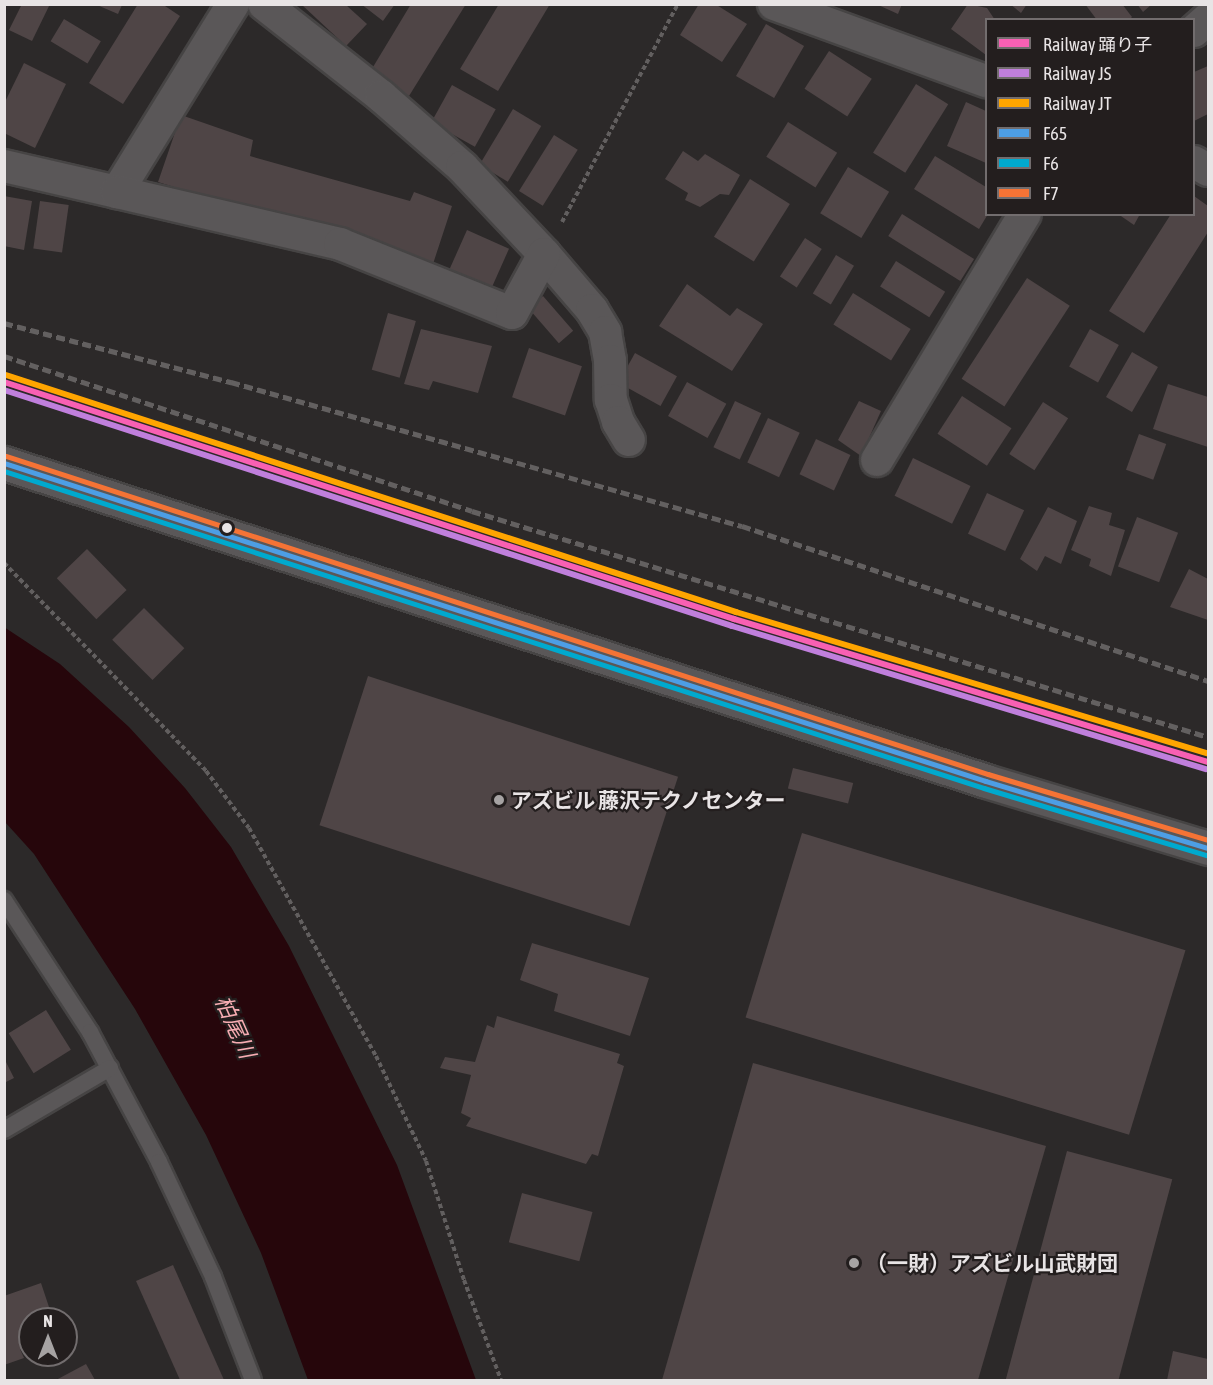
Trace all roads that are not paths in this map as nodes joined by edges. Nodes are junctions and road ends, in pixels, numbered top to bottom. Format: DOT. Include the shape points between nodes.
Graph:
graph roads {
  1 [pos="233,4"];
  2 [pos="264,4"];
  3 [pos="774,4"];
  4 [pos="1209,19"];
  5 [pos="1195,30"];
  6 [pos="985,80"];
  7 [pos="1195,163"];
  8 [pos="4,166"];
  9 [pos="1209,170"];
  10 [pos="117,192"];
  11 [pos="1024,216"];
  12 [pos="544,254"];
  13 [pos="629,440"];
  14 [pos="877,460"];
  15 [pos="4,463"];
  16 [pos="1209,849"];
  17 [pos="4,900"];
  18 [pos="110,1068"];
  19 [pos="4,1130"];
  20 [pos="253,1380"];
  1 -- 10 [label="street"];
  2 -- 12 [label="street" via="381,96 462,167"];
  3 -- 6 [label="street"];
  4 -- 5 [label="street"];
  7 -- 9 [label="street"];
  8 -- 10 [label="street"];
  10 -- 12 [label="street" via="340,244 512,313"];
  11 -- 14 [label="street"];
  12 -- 13 [label="street" via="592,310 605,332 611,400"];
  15 -- 16 [label="street" via="986,781"];
  17 -- 18 [label="lane"];
  18 -- 19 [label="lane"];
  18 -- 20 [label="lane" via="208,1266"];
}
